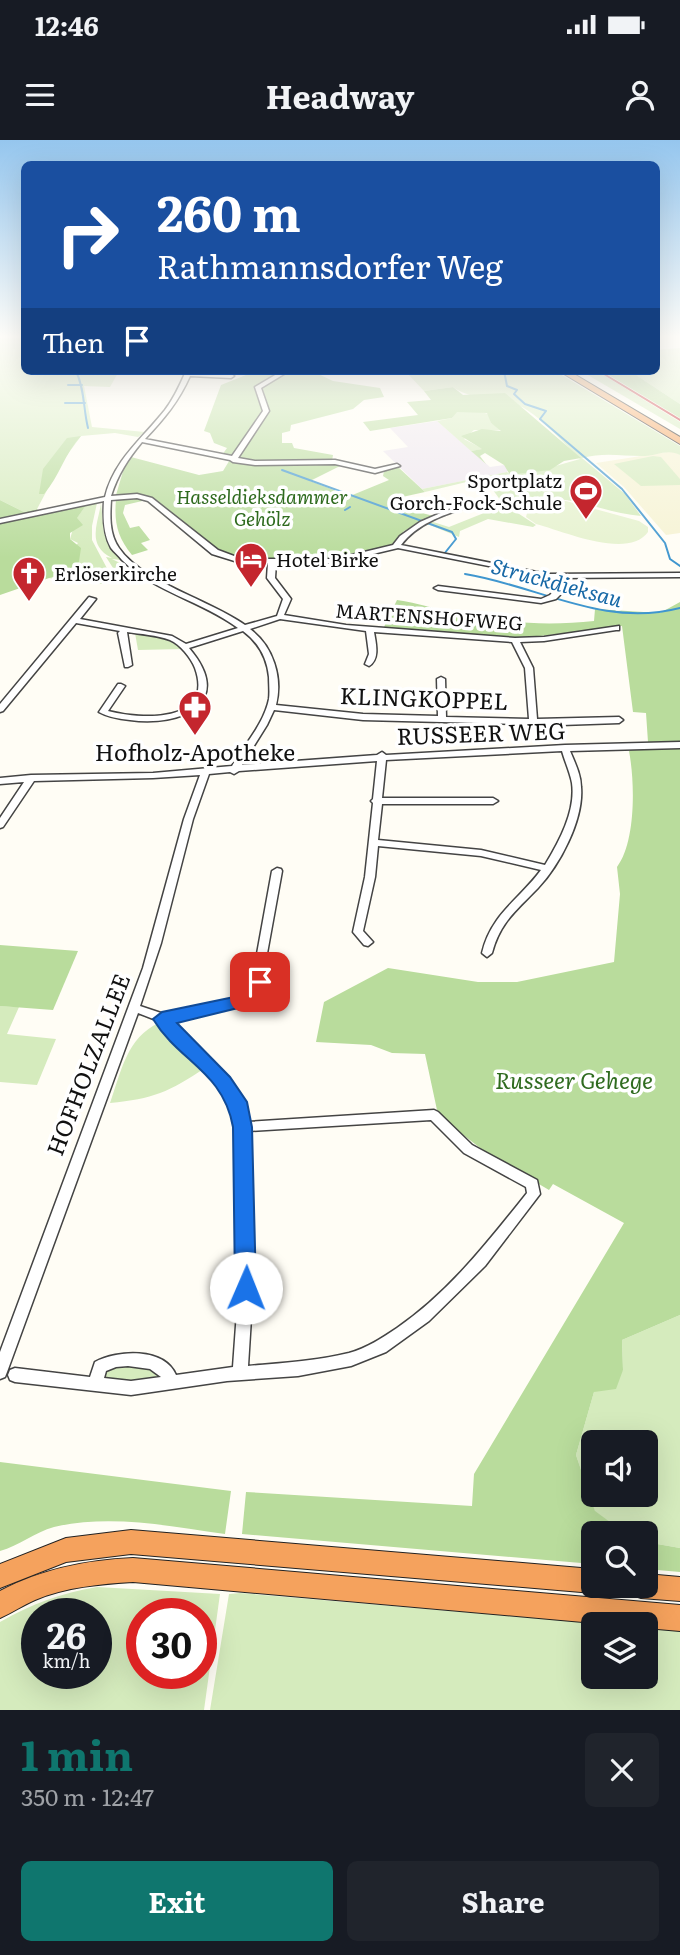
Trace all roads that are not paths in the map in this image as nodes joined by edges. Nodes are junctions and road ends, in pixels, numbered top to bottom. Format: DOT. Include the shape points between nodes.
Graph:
graph roads {
  1 [pos="168,411"];
  2 [pos="266,411"];
  3 [pos="630,411"];
  4 [pos="641,411"];
  5 [pos="680,434"];
  6 [pos="142,440"];
  7 [pos="680,441"];
  8 [pos="233,460"];
  9 [pos="397,466"];
  10 [pos="109,498"];
  11 [pos="481,501"];
  12 [pos="0,521"];
  13 [pos="395,547"];
  14 [pos="272,563"];
  15 [pos="680,575"];
  16 [pos="547,576"];
  17 [pos="447,579"];
  18 [pos="92,599"];
  19 [pos="280,617"];
  20 [pos="75,620"];
  21 [pos="370,628"];
  22 [pos="617,628"];
  23 [pos="125,629"];
  24 [pos="246,629"];
  25 [pos="515,640"];
  26 [pos="185,647"];
  27 [pos="369,664"];
  28 [pos="128,665"];
  29 [pos="441,679"];
  30 [pos="121,686"];
  31 [pos="271,707"];
  32 [pos="0,709"];
  33 [pos="442,718"];
  34 [pos="533,720"];
  35 [pos="619,720"];
  36 [pos="680,745"];
  37 [pos="565,748"];
  38 [pos="382,755"];
  39 [pos="235,769"];
  40 [pos="204,772"];
  41 [pos="31,778"];
  42 [pos="0,781"];
  43 [pos="376,801"];
  44 [pos="493,801"];
  45 [pos="0,825"];
  46 [pos="373,843"];
  47 [pos="549,869"];
  48 [pos="277,871"];
  49 [pos="368,942"];
  50 [pos="487,953"];
  51 [pos="134,1008"];
  52 [pos="162,1019"];
  53 [pos="242,1127"];
  54 [pos="240,1373"];
  55 [pos="7,1374"];
  56 [pos="172,1382"];
  57 [pos="94,1385"];
  58 [pos="0,1576"];
  59 [pos="581,1580"];
  60 [pos="658,1587"];
  61 [pos="680,1589"];
  62 [pos="0,1605"];
  63 [pos="680,1618"];
  1 -- 6 [label="street"];
  2 -- 8 [label="street"];
  3 -- 7 [label="highway"];
  4 -- 5 [label="highway"];
  6 -- 8 [label="street"];
  6 -- 10 [label="street" via="118,464"];
  8 -- 9 [label="street" via="335,462 375,471"];
  10 -- 12 [label="street"];
  10 -- 14 [label="street" via="145,497 217,554"];
  10 -- 24 [label="street" via="108,531 127,559 147,576 222,612"];
  11 -- 13 [label="street" via="425,521 404,533"];
  13 -- 14 [label="street" via="346,559"];
  13 -- 16 [label="street"];
  14 -- 19 [label="street" via="271,578 287,599"];
  15 -- 16 [label="street"];
  16 -- 17 [label="street" via="565,584 554,597 527,601 435,590"];
  18 -- 20 [label="street"];
  19 -- 21 [label="street, MARTENSHOFWEG"];
  19 -- 24 [label="street, MARTENSHOFWEG"];
  20 -- 23 [label="street"];
  20 -- 32 [label="street"];
  21 -- 25 [label="street, MARTENSHOFWEG"];
  21 -- 27 [label="street" via="373,654"];
  22 -- 25 [label="street, MARTENSHOFWEG"];
  23 -- 26 [label="street" via="169,637"];
  23 -- 28 [label="street"];
  24 -- 26 [label="street, MARTENSHOFWEG"];
  24 -- 31 [label="street" via="270,662 274,684"];
  25 -- 34 [label="street" via="528,668"];
  26 -- 30 [label="street" via="203,685 200,699 189,710 152,720 103,712"];
  29 -- 33 [label="street"];
  31 -- 33 [label="street, KLINGKOPPEL" via="363,717"];
  31 -- 39 [label="street"];
  33 -- 34 [label="street, KLINGKOPPEL"];
  34 -- 35 [label="street, KLINGKOPPEL"];
  36 -- 37 [label="street, RUSSEER WEG"];
  37 -- 38 [label="street, RUSSEER WEG"];
  37 -- 47 [label="street" via="577,793"];
  38 -- 39 [label="street, RUSSEER WEG"];
  38 -- 43 [label="street"];
  39 -- 40 [label="street, RUSSEER WEG"];
  40 -- 41 [label="street"];
  40 -- 51 [label="street, HOFHOLZALLEE"];
  41 -- 42 [label="street"];
  41 -- 45 [label="street"];
  43 -- 44 [label="street"];
  43 -- 46 [label="street"];
  46 -- 47 [label="street" via="481,853"];
  46 -- 49 [label="street" via="358,928"];
  47 -- 50 [label="street" via="503,916 490,934"];
  48 -- 52 [label="street" via="256,989 235,1003"];
  51 -- 52 [label="street"];
  51 -- 55 [label="street, HOFHOLZALLEE" via="42,1249"];
  52 -- 53 [label="street" via="228,1087 237,1102"];
  53 -- 54 [label="street" via="247,1270"];
  53 -- 54 [label="street" via="434,1115 468,1149 534,1189 527,1205 480,1262 443,1300 382,1347 298,1369"];
  54 -- 56 [label="street"];
  55 -- 57 [label="street"];
  56 -- 57 [label="street" via="131,1388"];
  56 -- 57 [label="street" via="160,1364 110,1361 100,1367"];
  58 -- 59 [label="highway" via="66,1550 131,1542"];
  60 -- 61 [label="highway"];
  62 -- 63 [label="highway" via="70,1576 133,1570"];
}
